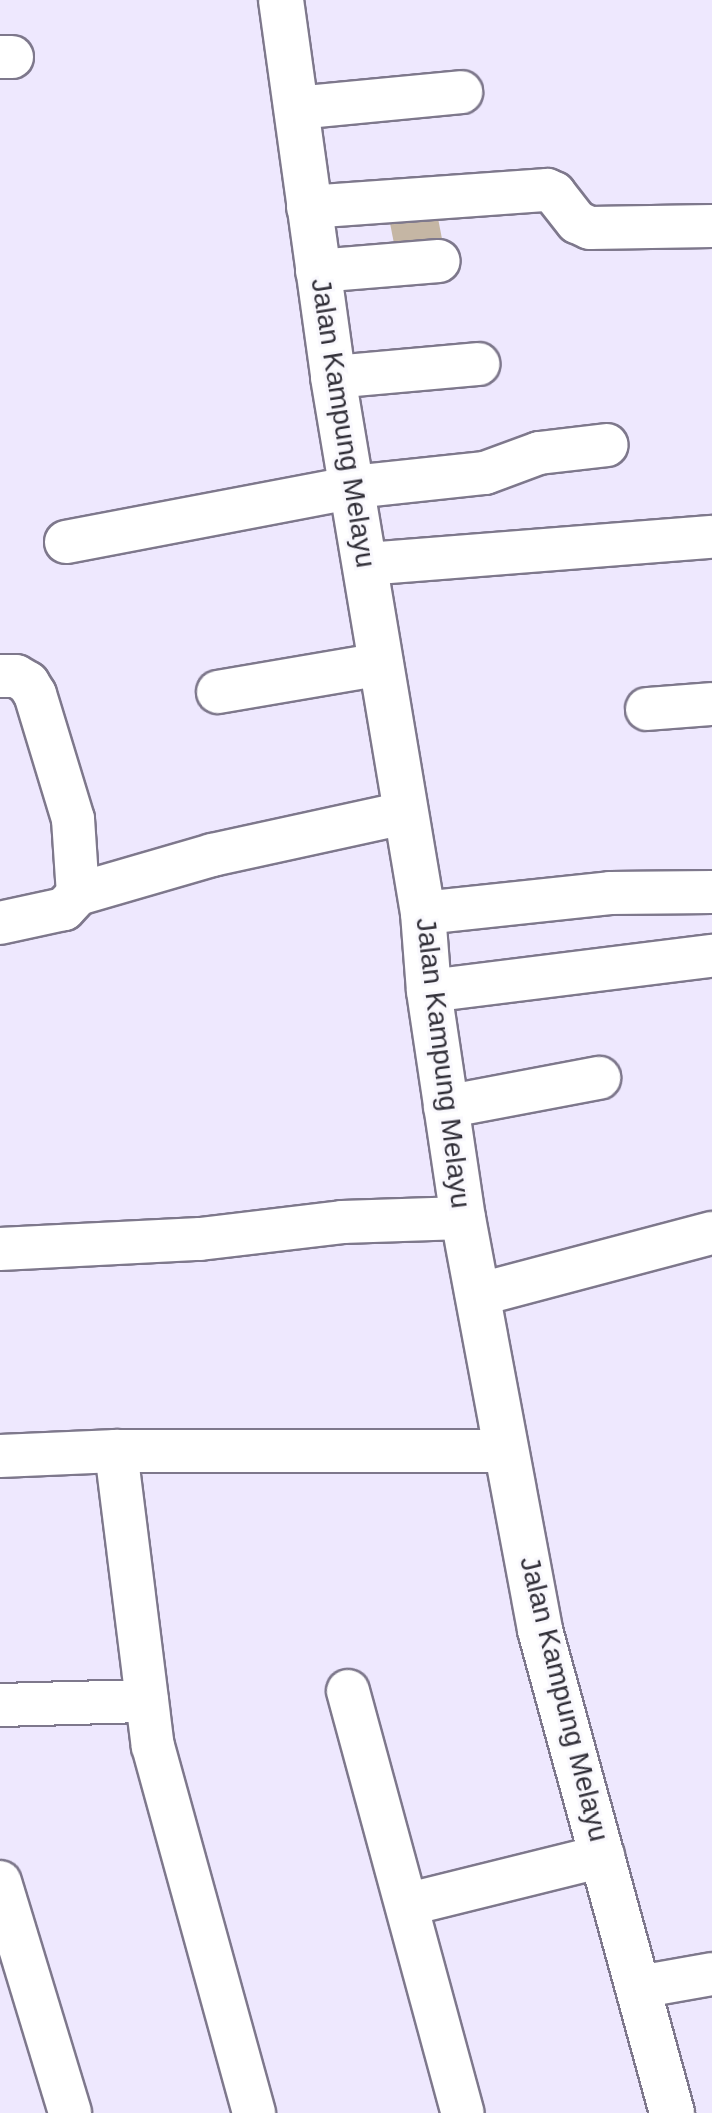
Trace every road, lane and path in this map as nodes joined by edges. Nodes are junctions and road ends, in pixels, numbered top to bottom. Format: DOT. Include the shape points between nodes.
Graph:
graph roads {
  1 [pos="281,0"];
  2 [pos="461,92"];
  3 [pos="296,108"];
  4 [pos="308,207"];
  5 [pos="712,226"];
  6 [pos="439,261"];
  7 [pos="317,271"];
  8 [pos="478,364"];
  9 [pos="333,377"];
  10 [pos="607,445"];
  11 [pos="353,487"];
  12 [pos="712,537"];
  13 [pos="66,542"];
  14 [pos="366,564"];
  15 [pos="382,664"];
  16 [pos="0,676"];
  17 [pos="218,692"];
  18 [pos="712,704"];
  19 [pos="647,709"];
  20 [pos="404,813"];
  21 [pos="712,892"];
  22 [pos="78,894"];
  23 [pos="423,913"];
  24 [pos="0,923"];
  25 [pos="712,956"];
  26 [pos="429,991"];
  27 [pos="599,1078"];
  28 [pos="445,1107"];
  29 [pos="463,1218"];
  30 [pos="712,1233"];
  31 [pos="0,1249"];
  32 [pos="477,1295"];
  33 [pos="116,1451"];
  34 [pos="507,1451"];
  35 [pos="0,1456"];
  36 [pos="348,1691"];
  37 [pos="147,1701"];
  38 [pos="0,1705"];
  39 [pos="603,1856"];
  40 [pos="0,1882"];
  41 [pos="409,1904"];
  42 [pos="712,1974"];
  43 [pos="639,1987"];
  44 [pos="70,2113"];
  45 [pos="254,2113"];
  46 [pos="463,2113"];
  47 [pos="672,2113"];
  1 -- 3 [label="main road, Jalan Kampung Melayu"];
  2 -- 3 [label="street"];
  3 -- 4 [label="main road, Jalan Kampung Melayu"];
  4 -- 5 [label="street" via="547,190 577,222 590,228"];
  4 -- 7 [label="main road, Jalan Kampung Melayu"];
  6 -- 7 [label="street"];
  7 -- 9 [label="main road, Jalan Kampung Melayu"];
  8 -- 9 [label="street"];
  9 -- 11 [label="main road, Jalan Kampung Melayu"];
  10 -- 11 [label="street" via="539,453 485,473"];
  11 -- 13 [label="street"];
  11 -- 14 [label="main road, Jalan Kampung Melayu"];
  12 -- 14 [label="street"];
  14 -- 15 [label="main road, Jalan Kampung Melayu"];
  15 -- 17 [label="street"];
  15 -- 20 [label="main road, Jalan Kampung Melayu"];
  16 -- 22 [label="street" via="16,676 35,694 73,819"];
  18 -- 19 [label="street"];
  20 -- 22 [label="street" via="212,855"];
  20 -- 23 [label="main road, Jalan Kampung Melayu"];
  21 -- 23 [label="street" via="610,893"];
  22 -- 24 [label="street" via="64,909"];
  23 -- 26 [label="main road, Jalan Kampung Melayu"];
  25 -- 26 [label="street"];
  26 -- 28 [label="main road, Jalan Kampung Melayu"];
  27 -- 28 [label="street"];
  28 -- 29 [label="main road, Jalan Kampung Melayu"];
  29 -- 31 [label="street" via="342,1222 200,1239"];
  29 -- 32 [label="main road, Jalan Kampung Melayu"];
  30 -- 32 [label="street"];
  32 -- 34 [label="main road, Jalan Kampung Melayu"];
  33 -- 34 [label="street"];
  33 -- 35 [label="street"];
  33 -- 37 [label="street"];
  34 -- 39 [label="main road, Jalan Kampung Melayu" via="540,1630"];
  36 -- 41 [label="street"];
  37 -- 38 [label="street"];
  37 -- 45 [label="street" via="153,1746"];
  39 -- 41 [label="street"];
  39 -- 43 [label="main road, Jalan Kampung Melayu"];
  40 -- 44 [label="street"];
  41 -- 46 [label="street"];
  42 -- 43 [label="street"];
  43 -- 47 [label="main road, Jalan Kampung Melayu"];
}
